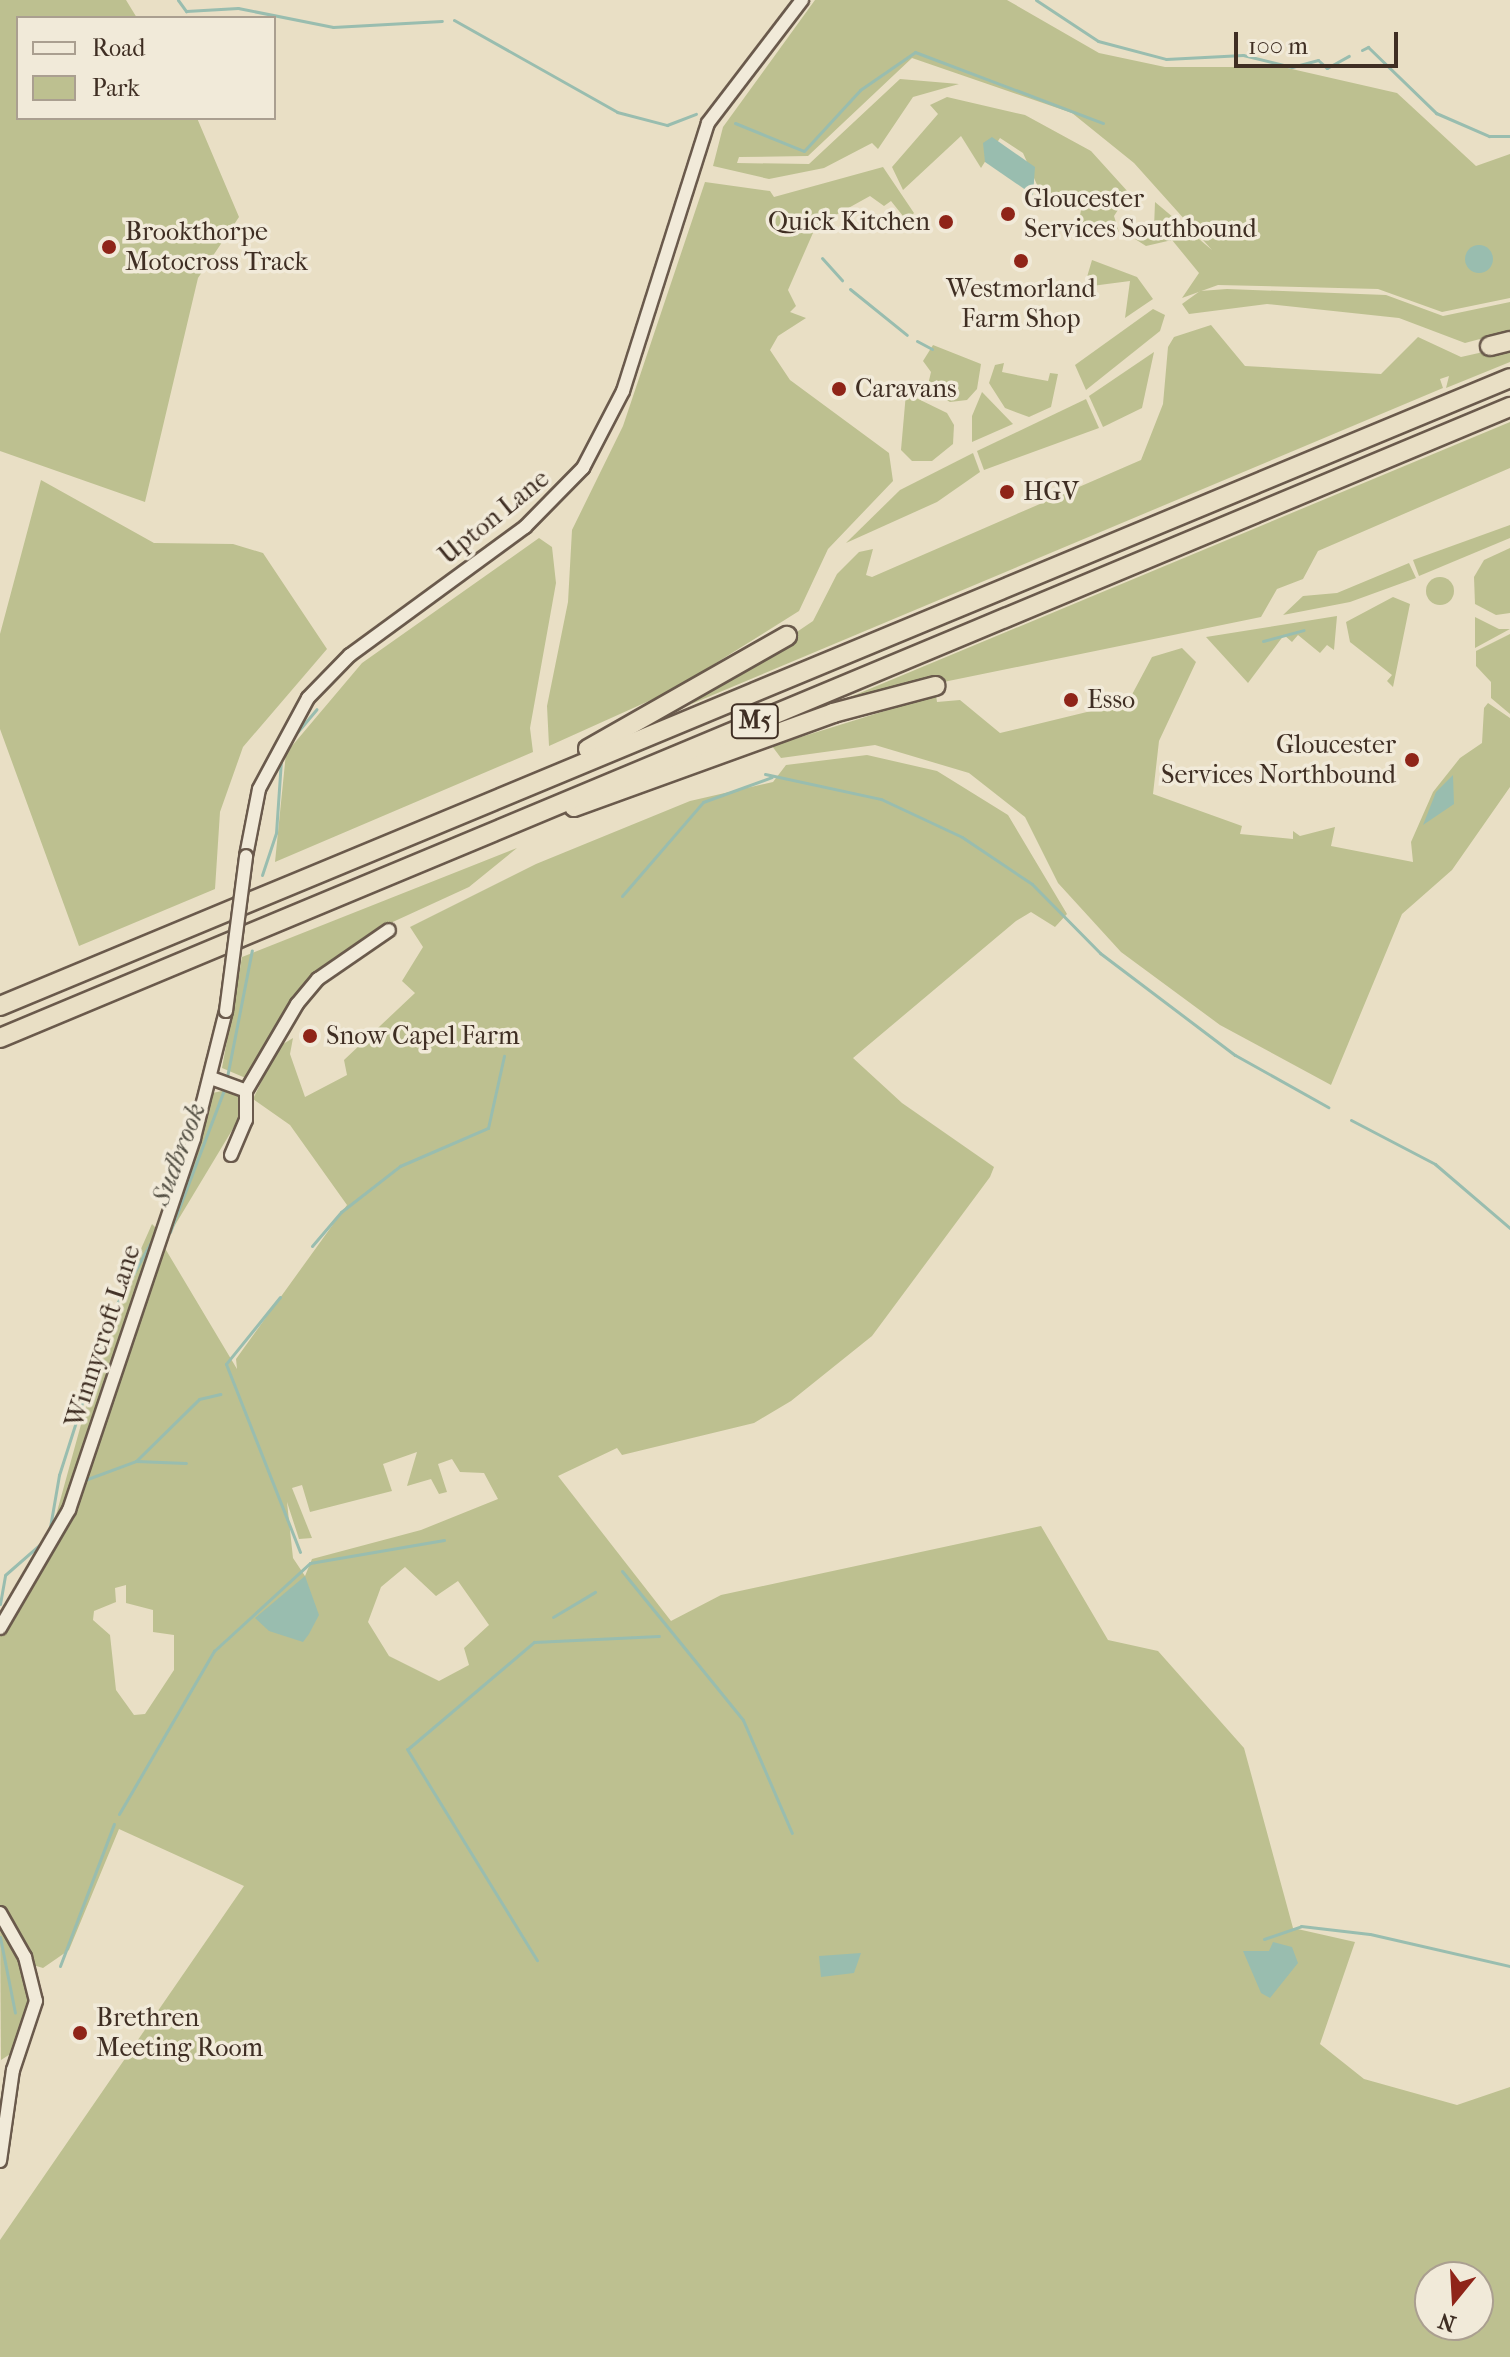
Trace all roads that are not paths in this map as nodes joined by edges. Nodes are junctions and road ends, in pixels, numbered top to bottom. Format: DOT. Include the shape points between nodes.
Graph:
graph roads {
  1 [pos="802,0"];
  2 [pos="1510,341"];
  3 [pos="1490,346"];
  4 [pos="1510,378"];
  5 [pos="1510,407"];
  6 [pos="787,636"];
  7 [pos="935,686"];
  8 [pos="510,794"];
  9 [pos="521,819"];
  10 [pos="246,856"];
  11 [pos="389,930"];
  12 [pos="0,1006"];
  13 [pos="0,1038"];
  14 [pos="211,1078"];
  15 [pos="246,1091"];
  16 [pos="231,1155"];
  17 [pos="0,1628"];
  18 [pos="0,1913"];
  19 [pos="0,2064"];
  20 [pos="13,2070"];
  21 [pos="0,2161"];
  1 -- 10 [label="street, Upton Lane" via="708,123 623,391 583,468 525,527 350,655 308,698 259,789"];
  2 -- 3 [label="highway"];
  4 -- 8 [label="highway, M5"];
  5 -- 9 [label="highway, M5"];
  6 -- 8 [label="highway, M5"];
  7 -- 9 [label="highway, M5" via="833,713 595,802"];
  8 -- 12 [label="highway, M5"];
  9 -- 13 [label="highway, M5"];
  10 -- 14 [label="street, Winnycroft Lane, bridge" via="226,1011"];
  11 -- 15 [label="street" via="305,992"];
  14 -- 15 [label="street"];
  14 -- 17 [label="street, Winnycroft Lane" via="69,1510"];
  15 -- 16 [label="street" via="246,1120"];
  18 -- 20 [label="street" via="25,1957 36,2001"];
  19 -- 20 [label="street"];
  20 -- 21 [label="street"];
}
